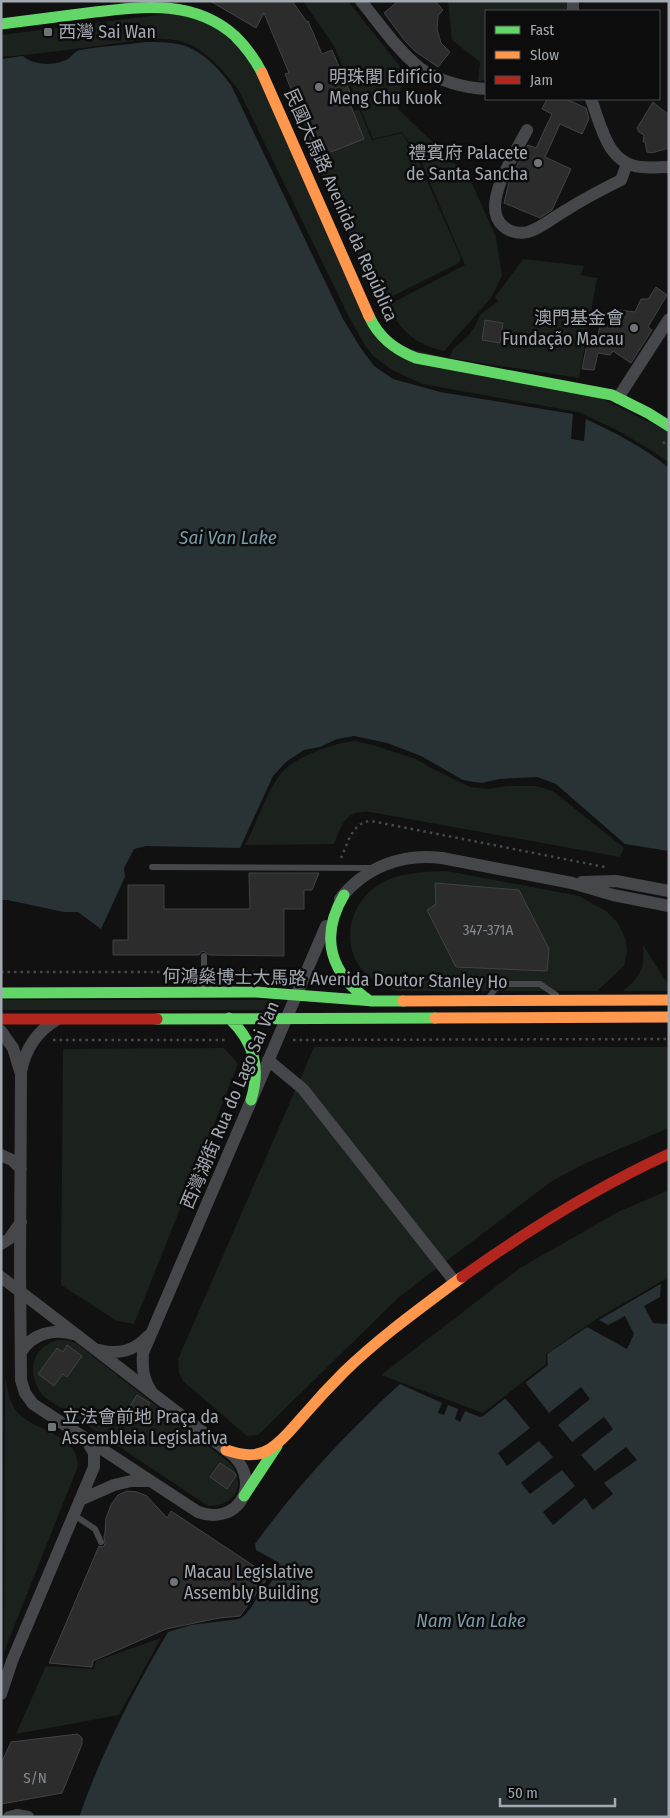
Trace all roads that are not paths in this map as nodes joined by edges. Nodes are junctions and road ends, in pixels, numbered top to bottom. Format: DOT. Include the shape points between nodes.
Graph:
graph roads {
  1 [pos="361,1"];
  2 [pos="1,24"];
  3 [pos="485,89"];
  4 [pos="592,102"];
  5 [pos="527,130"];
  6 [pos="627,164"];
  7 [pos="669,167"];
  8 [pos="669,319"];
  9 [pos="618,398"];
  10 [pos="669,426"];
  11 [pos="152,868"];
  12 [pos="376,868"];
  13 [pos="572,883"];
  14 [pos="669,891"];
  15 [pos="344,894"];
  16 [pos="669,906"];
  17 [pos="204,956"];
  18 [pos="204,992"];
  19 [pos="1,993"];
  20 [pos="296,995"];
  21 [pos="370,1000"];
  22 [pos="486,1000"];
  23 [pos="563,1000"];
  24 [pos="669,1000"];
  25 [pos="669,1017"];
  26 [pos="1,1018"];
  27 [pos="58,1018"];
  28 [pos="229,1018"];
  29 [pos="286,1018"];
  30 [pos="1,1031"];
  31 [pos="268,1060"];
  32 [pos="21,1078"];
  33 [pos="251,1100"];
  34 [pos="669,1154"];
  35 [pos="1,1155"];
  36 [pos="21,1169"];
  37 [pos="21,1222"];
  38 [pos="1,1244"];
  39 [pos="1,1276"];
  40 [pos="455,1282"];
  41 [pos="21,1292"];
  42 [pos="152,1333"];
  43 [pos="83,1339"];
  44 [pos="21,1352"];
  45 [pos="153,1394"];
  46 [pos="80,1434"];
  47 [pos="280,1440"];
  48 [pos="226,1450"];
  49 [pos="131,1468"];
  50 [pos="90,1477"];
  51 [pos="151,1481"];
  52 [pos="244,1496"];
  53 [pos="80,1500"];
  54 [pos="74,1515"];
  55 [pos="101,1542"];
  56 [pos="12,1661"];
  57 [pos="1,1671"];
  58 [pos="1,1694"];
  59 [pos="9,1817"];
  60 [pos="28,1817"];
  1 -- 3 [label="street" via="421,68 453,82"];
  2 -- 9 [label="main road, 民國大馬路 Avenida da República" via="158,5 186,9 212,19 242,42 258,65 373,325 387,342 416,358"];
  4 -- 6 [label="street" via="609,147"];
  5 -- 6 [label="street" via="496,192 494,211 507,230 522,232 536,228 621,180"];
  6 -- 7 [label="street"];
  8 -- 9 [label="street"];
  9 -- 10 [label="main road, 民國大馬路 Avenida da República"];
  11 -- 12 [label="lane"];
  12 -- 13 [label="street, 西灣湖街 Rua do Lago Sai Van" via="400,859 434,857"];
  12 -- 15 [label="street, 西灣湖街 Rua do Lago Sai Van"];
  13 -- 14 [label="street, 西灣湖街 Rua do Lago Sai Van" via="616,881"];
  13 -- 16 [label="street, 西灣湖街 Rua do Lago Sai Van"];
  15 -- 20 [label="street, 西灣湖街 Rua do Lago Sai Van" via="330,916"];
  15 -- 21 [label="main road" via="332,920 332,954 344,979 356,992"];
  17 -- 18 [label="lane"];
  18 -- 19 [label="main road, 何鴻燊博士大馬路 Avenida Doutor Stanley Ho"];
  18 -- 20 [label="main road, 何鴻燊博士大馬路 Avenida Doutor Stanley Ho"];
  20 -- 21 [label="main road, 何鴻燊博士大馬路 Avenida Doutor Stanley Ho"];
  20 -- 29 [label="street, 西灣湖街 Rua do Lago Sai Van"];
  21 -- 22 [label="main road, 何鴻燊博士大馬路 Avenida Doutor Stanley Ho"];
  22 -- 23 [label="main road, 何鴻燊博士大馬路 Avenida Doutor Stanley Ho"];
  22 -- 23 [label="lane" via="499,984 540,984"];
  23 -- 24 [label="main road, 何鴻燊博士大馬路 Avenida Doutor Stanley Ho"];
  25 -- 29 [label="main road, 何鴻燊博士大馬路 Avenida Doutor Stanley Ho"];
  26 -- 27 [label="main road, 何鴻燊博士大馬路 Avenida Doutor Stanley Ho"];
  27 -- 28 [label="main road, 何鴻燊博士大馬路 Avenida Doutor Stanley Ho"];
  27 -- 32 [label="street" via="33,1040 23,1061"];
  28 -- 29 [label="main road, 何鴻燊博士大馬路 Avenida Doutor Stanley Ho"];
  28 -- 33 [label="main road" via="248,1040 253,1053 256,1083"];
  29 -- 31 [label="street, 西灣湖街 Rua do Lago Sai Van"];
  30 -- 32 [label="street" via="16,1054"];
  31 -- 33 [label="street, 西灣湖街 Rua do Lago Sai Van"];
  31 -- 40 [label="street" via="303,1089"];
  32 -- 36 [label="street"];
  33 -- 42 [label="street, 西灣湖街 Rua do Lago Sai Van"];
  34 -- 40 [label="main road" via="572,1203 512,1240"];
  35 -- 36 [label="street"];
  36 -- 37 [label="street"];
  37 -- 38 [label="street" via="9,1239"];
  37 -- 41 [label="street"];
  39 -- 41 [label="street"];
  40 -- 47 [label="main road" via="376,1342"];
  41 -- 43 [label="street"];
  41 -- 44 [label="street"];
  42 -- 43 [label="street, 西灣湖街 Rua do Lago Sai Van" via="129,1351 114,1353 100,1350"];
  42 -- 45 [label="street, 西灣湖街 Rua do Lago Sai Van" via="143,1353 142,1368 145,1382"];
  43 -- 44 [label="street" via="64,1332 50,1332 36,1336"];
  43 -- 45 [label="street"];
  44 -- 46 [label="street" via="21,1380 25,1393 33,1404"];
  45 -- 48 [label="street"];
  46 -- 49 [label="street"];
  46 -- 50 [label="street" via="88,1440 95,1458"];
  47 -- 48 [label="main road" via="269,1450 255,1455 240,1455"];
  47 -- 52 [label="main road"];
  48 -- 52 [label="street" via="241,1464 246,1474"];
  49 -- 50 [label="street" via="111,1463"];
  49 -- 51 [label="street"];
  50 -- 53 [label="street"];
  51 -- 52 [label="street" via="198,1512 208,1515 229,1512"];
  51 -- 53 [label="street" via="131,1481"];
  53 -- 54 [label="street"];
  54 -- 55 [label="lane" via="95,1529"];
  54 -- 56 [label="street"];
  56 -- 57 [label="street"];
  56 -- 58 [label="street"];
  59 -- 60 [label="street"];
}
